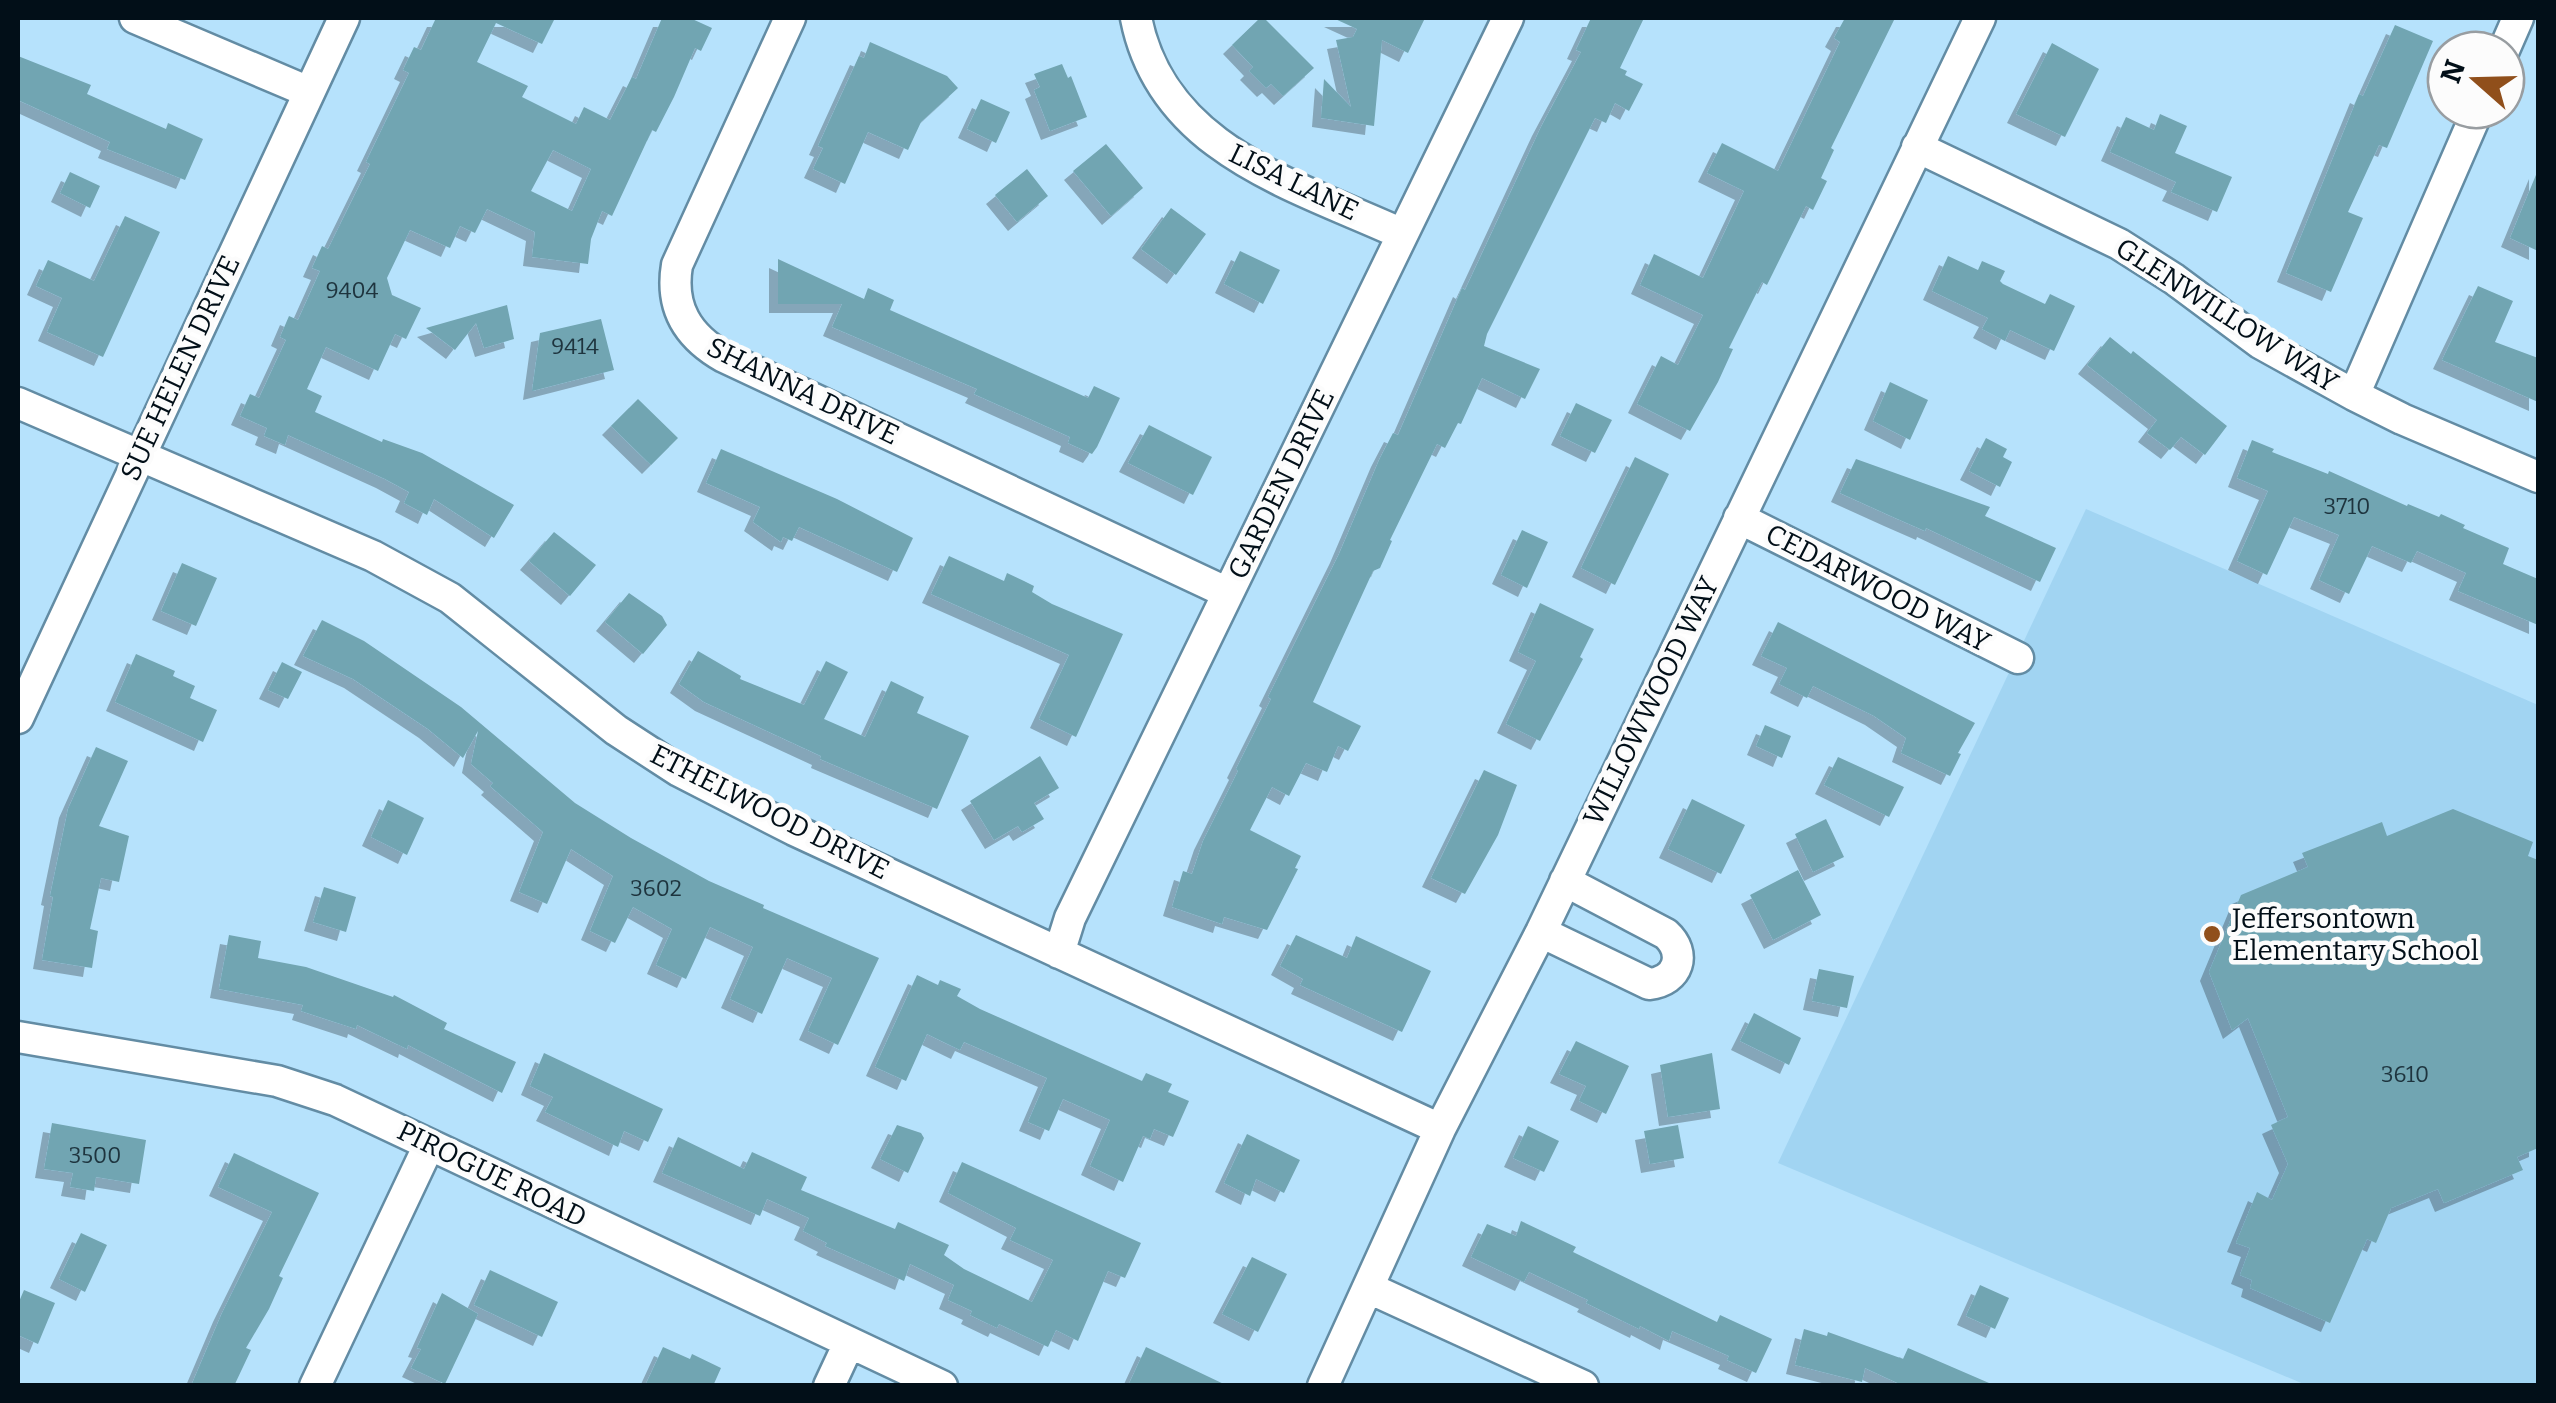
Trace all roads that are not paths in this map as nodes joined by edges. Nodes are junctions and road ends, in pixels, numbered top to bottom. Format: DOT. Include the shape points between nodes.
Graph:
graph roads {
  1 [pos="136,18"];
  2 [pos="344,18"];
  3 [pos="790,18"];
  4 [pos="1136,18"];
  5 [pos="1508,18"];
  6 [pos="1980,18"];
  7 [pos="2519,18"];
  8 [pos="2538,26"];
  9 [pos="309,92"];
  10 [pos="2469,130"];
  11 [pos="1917,148"];
  12 [pos="1402,234"];
  13 [pos="2354,395"];
  14 [pos="18,402"];
  15 [pos="139,454"];
  16 [pos="2538,477"];
  17 [pos="1739,518"];
  18 [pos="1228,593"];
  19 [pos="2018,658"];
  20 [pos="18,718"];
  21 [pos="1565,881"];
  22 [pos="1541,932"];
  23 [pos="1060,953"];
  24 [pos="18,1037"];
  25 [pos="1440,1129"];
  26 [pos="429,1145"];
  27 [pos="1369,1288"];
  28 [pos="848,1343"];
  29 [pos="315,1386"];
  30 [pos="829,1386"];
  31 [pos="942,1386"];
  32 [pos="1322,1386"];
  33 [pos="1583,1386"];
  1 -- 9 [label="street"];
  2 -- 9 [label="street, SUE HELEN DRIVE"];
  3 -- 18 [label="street, SHANNA DRIVE" via="677,264 676,298 690,332 724,357"];
  4 -- 12 [label="street, LISA LANE" via="1154,71 1204,134 1258,168"];
  5 -- 12 [label="street, GARDEN DRIVE"];
  6 -- 11 [label="street, WILLOWWOOD WAY"];
  7 -- 8 [label="street"];
  9 -- 15 [label="street, SUE HELEN DRIVE"];
  10 -- 13 [label="street"];
  11 -- 13 [label="street, GLENWILLOW WAY" via="2120,244 2260,343"];
  11 -- 17 [label="street, WILLOWWOOD WAY"];
  12 -- 18 [label="street, GARDEN DRIVE"];
  13 -- 16 [label="street, GLENWILLOW WAY"];
  14 -- 15 [label="street, ETHELWOOD DRIVE"];
  15 -- 20 [label="street, SUE HELEN DRIVE"];
  15 -- 23 [label="street, ETHELWOOD DRIVE" via="373,556 450,598 616,730 679,771"];
  17 -- 19 [label="street, CEDARWOOD WAY"];
  17 -- 21 [label="street, WILLOWWOOD WAY"];
  18 -- 23 [label="street, GARDEN DRIVE" via="1070,918"];
  21 -- 22 [label="street, WILLOWWOOD WAY"];
  21 -- 22 [label="street" via="1666,934 1677,948 1678,966 1667,980 1649,984"];
  22 -- 25 [label="street, WILLOWWOOD WAY"];
  23 -- 25 [label="street, ETHELWOOD DRIVE"];
  24 -- 26 [label="street, PIROGUE ROAD" via="277,1081 336,1100"];
  25 -- 27 [label="street, WILLOWWOOD WAY"];
  26 -- 28 [label="street, PIROGUE ROAD"];
  26 -- 29 [label="street"];
  27 -- 32 [label="street, WILLOWWOOD WAY"];
  27 -- 33 [label="street"];
  28 -- 30 [label="street"];
  28 -- 31 [label="street, PIROGUE ROAD"];
}
